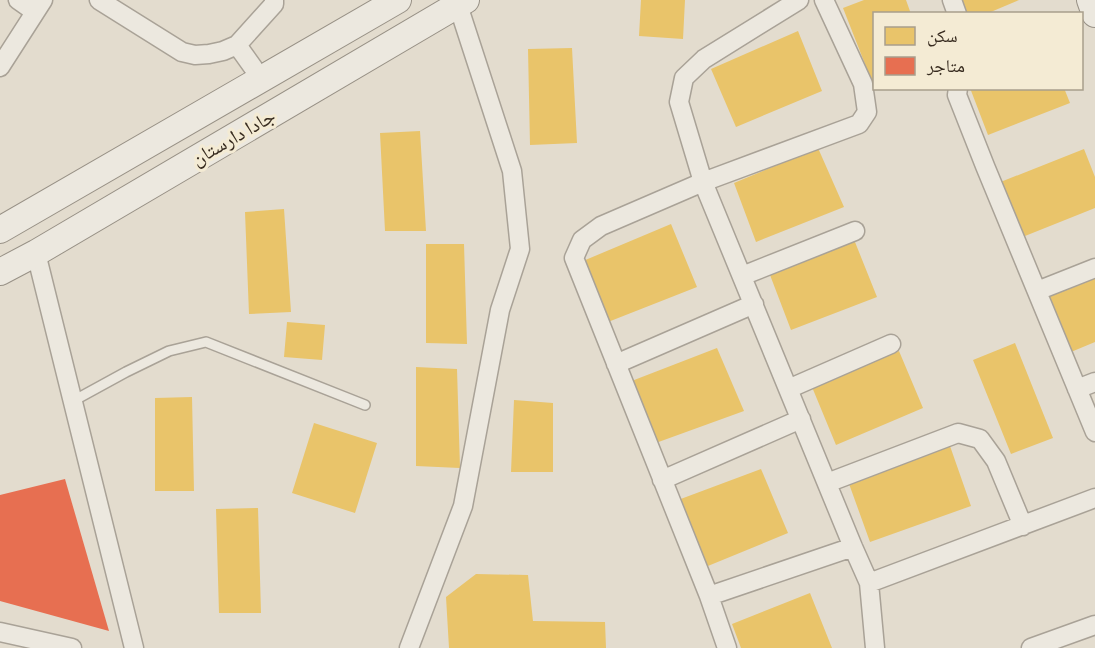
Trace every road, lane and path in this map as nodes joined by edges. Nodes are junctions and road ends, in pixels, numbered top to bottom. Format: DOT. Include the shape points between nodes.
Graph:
graph roads {
  1 [pos="18,0"];
  2 [pos="99,0"];
  3 [pos="274,0"];
  4 [pos="399,0"];
  5 [pos="799,0"];
  6 [pos="824,0"];
  7 [pos="462,2"];
  8 [pos="39,6"];
  9 [pos="237,45"];
  10 [pos="0,67"];
  11 [pos="262,80"];
  12 [pos="958,90"];
  13 [pos="703,182"];
  14 [pos="0,230"];
  15 [pos="855,231"];
  16 [pos="36,253"];
  17 [pos="1095,267"];
  18 [pos="0,272"];
  19 [pos="742,276"];
  20 [pos="1037,291"];
  21 [pos="754,304"];
  22 [pos="891,344"];
  23 [pos="616,364"];
  24 [pos="1095,382"];
  25 [pos="788,389"];
  26 [pos="1077,389"];
  27 [pos="73,401"];
  28 [pos="365,405"];
  29 [pos="801,419"];
  30 [pos="1095,432"];
  31 [pos="663,480"];
  32 [pos="827,483"];
  33 [pos="1095,498"];
  34 [pos="1023,526"];
  35 [pos="853,547"];
  36 [pos="869,583"];
  37 [pos="709,596"];
  38 [pos="1095,625"];
  39 [pos="0,632"];
  40 [pos="72,648"];
  41 [pos="134,648"];
  42 [pos="409,648"];
  43 [pos="727,648"];
  44 [pos="875,648"];
  45 [pos="1031,648"];
  1 -- 8 [label="street"];
  2 -- 9 [label="street" via="182,52 195,56"];
  3 -- 9 [label="street"];
  4 -- 11 [label="main road, جادا دارستان"];
  5 -- 13 [label="street" via="704,59 684,78 679,102"];
  6 -- 13 [label="street" via="863,84 867,112 859,124"];
  7 -- 16 [label="main road, جادا دارستان"];
  7 -- 42 [label="street" via="512,171 520,249 500,309 463,506"];
  8 -- 10 [label="street"];
  9 -- 11 [label="street"];
  11 -- 14 [label="main road, جادا دارستان"];
  12 -- 20 [label="street"];
  13 -- 19 [label="street"];
  13 -- 23 [label="street" via="601,226 582,240 574,258"];
  15 -- 19 [label="street"];
  16 -- 18 [label="main road, جادا دارستان"];
  16 -- 27 [label="street"];
  17 -- 20 [label="street"];
  19 -- 21 [label="street"];
  20 -- 26 [label="street"];
  21 -- 23 [label="street"];
  21 -- 25 [label="street"];
  22 -- 25 [label="street"];
  23 -- 31 [label="street"];
  24 -- 26 [label="street"];
  25 -- 29 [label="street"];
  26 -- 30 [label="street"];
  27 -- 28 [label="lane" via="169,351 206,342"];
  27 -- 41 [label="street"];
  29 -- 31 [label="street"];
  29 -- 32 [label="street"];
  31 -- 37 [label="street"];
  32 -- 34 [label="street" via="958,433 980,439 996,461"];
  32 -- 35 [label="street"];
  33 -- 34 [label="street"];
  34 -- 36 [label="street"];
  35 -- 36 [label="street"];
  35 -- 37 [label="street"];
  36 -- 44 [label="street"];
  37 -- 43 [label="street"];
  38 -- 45 [label="street"];
  39 -- 40 [label="street"];
}
